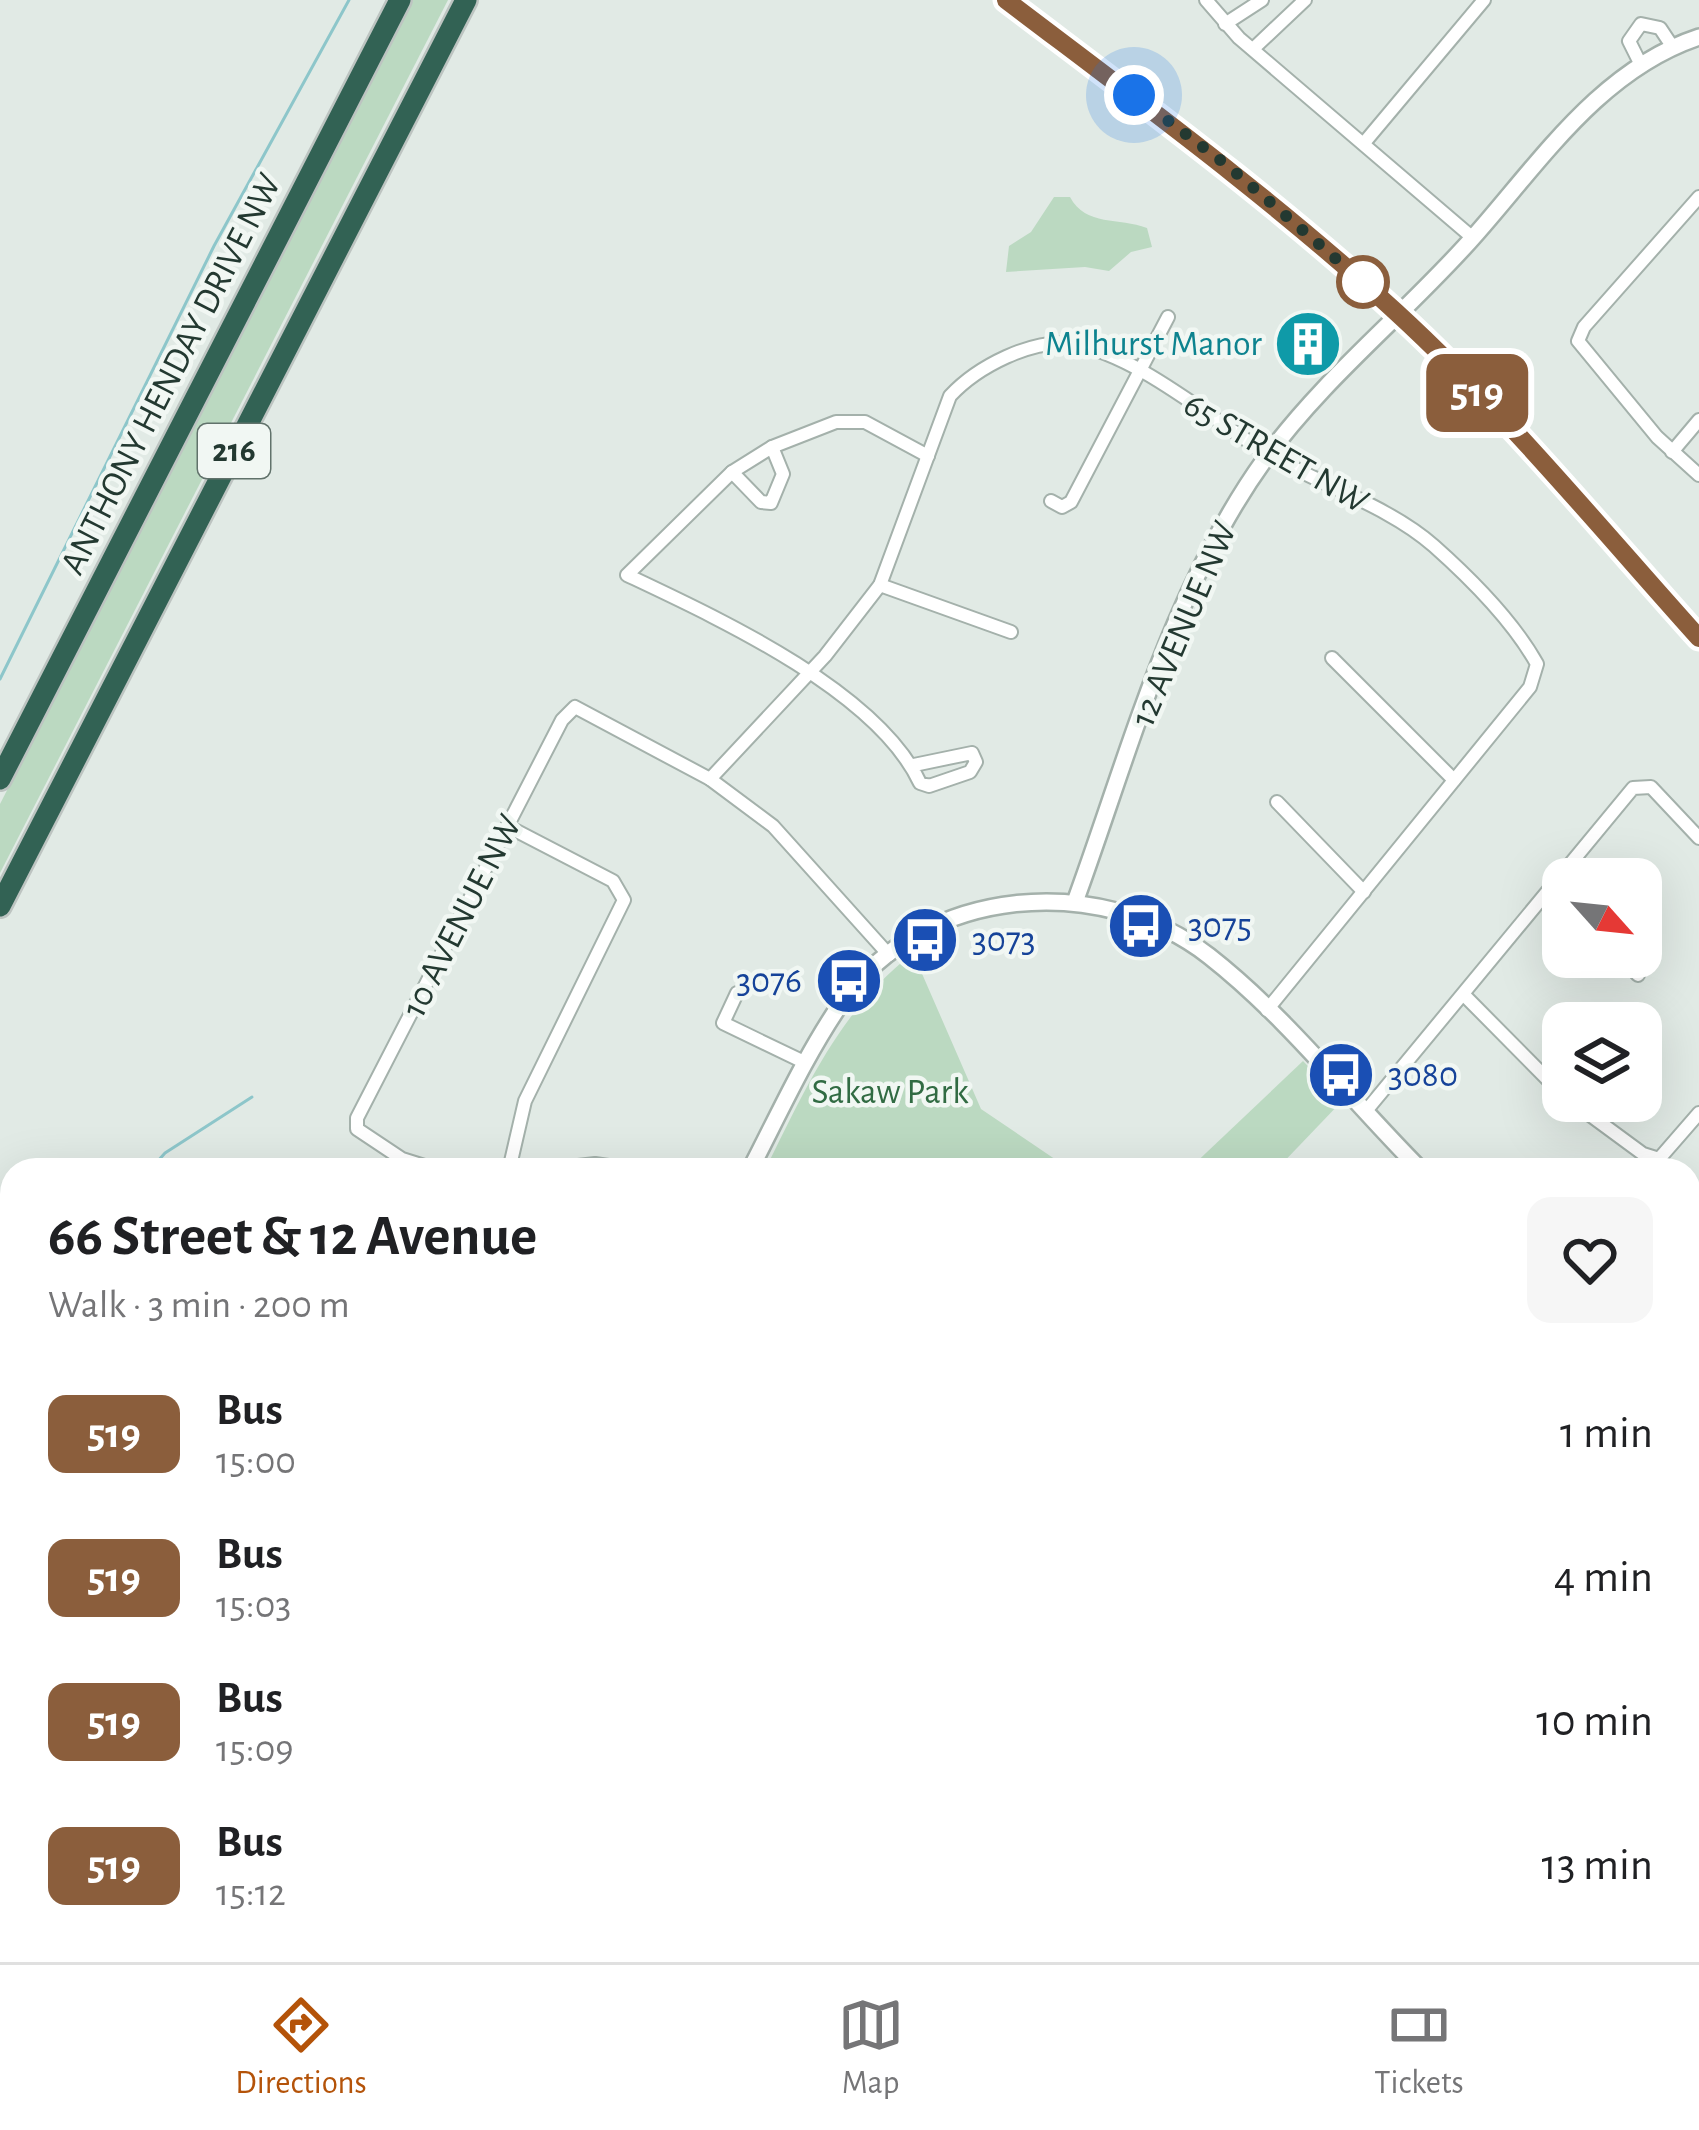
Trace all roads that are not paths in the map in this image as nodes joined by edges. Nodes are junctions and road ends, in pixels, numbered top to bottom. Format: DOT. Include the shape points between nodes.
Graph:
graph roads {
  1 [pos="400,0"];
  2 [pos="466,0"];
  3 [pos="1006,0"];
  4 [pos="1207,0"];
  5 [pos="1262,0"];
  6 [pos="1305,0"];
  7 [pos="1484,0"];
  8 [pos="1225,24"];
  9 [pos="1699,38"];
  10 [pos="1672,46"];
  11 [pos="1253,49"];
  12 [pos="1640,63"];
  13 [pos="1364,142"];
  14 [pos="1699,197"];
  15 [pos="1473,238"];
  16 [pos="1400,315"];
  17 [pos="1168,317"];
  18 [pos="1140,373"];
  19 [pos="1699,420"];
  20 [pos="772,447"];
  21 [pos="1672,452"];
  22 [pos="1268,454"];
  23 [pos="928,456"];
  24 [pos="732,472"];
  25 [pos="1699,475"];
  26 [pos="1051,501"];
  27 [pos="1420,516"];
  28 [pos="1413,530"];
  29 [pos="880,584"];
  30 [pos="1010,632"];
  31 [pos="1699,638"];
  32 [pos="1333,658"];
  33 [pos="812,670"];
  34 [pos="914,765"];
  35 [pos="0,779"];
  36 [pos="710,779"];
  37 [pos="1454,780"];
  38 [pos="1277,802"];
  39 [pos="508,827"];
  40 [pos="1699,838"];
  41 [pos="1575,858"];
  42 [pos="1364,892"];
  43 [pos="1542,898"];
  44 [pos="1075,902"];
  45 [pos="1,905"];
  46 [pos="889,955"];
  47 [pos="737,993"];
  48 [pos="1464,995"];
  49 [pos="1267,1010"];
  50 [pos="806,1063"];
  51 [pos="1542,1074"];
  52 [pos="1366,1111"];
  53 [pos="1699,1113"];
  54 [pos="1600,1122"];
  55 [pos="400,1158"];
  56 [pos="512,1158"];
  57 [pos="756,1158"];
  58 [pos="1410,1158"];
  59 [pos="1656,1158"];
  60 [pos="1660,1158"];
  1 -- 35 [label="highway, ANTHONY HENDAY DRIVE NW / 216"];
  2 -- 45 [label="highway, 216"];
  3 -- 16 [label="main road" via="1228,166"];
  4 -- 8 [label="street"];
  5 -- 8 [label="street"];
  6 -- 11 [label="street"];
  7 -- 13 [label="street"];
  8 -- 11 [label="street"];
  9 -- 10 [label="street, 12 AVENUE NW"];
  10 -- 12 [label="street, 12 AVENUE NW"];
  10 -- 12 [label="street, 12 AVENUE NW" via="1654,24 1641,24 1629,41"];
  11 -- 13 [label="street"];
  12 -- 15 [label="street, 12 AVENUE NW" via="1578,116"];
  13 -- 15 [label="street"];
  14 -- 21 [label="street" via="1578,341"];
  15 -- 16 [label="street, 12 AVENUE NW"];
  16 -- 22 [label="street, 12 AVENUE NW"];
  16 -- 31 [label="main road"];
  17 -- 18 [label="street, 65 STREET NW"];
  18 -- 22 [label="street, 65 STREET NW"];
  18 -- 23 [label="street, 65 STREET NW" via="1091,348 1039,346 968,377 942,409"];
  18 -- 26 [label="street, 65 STREET NW" via="1071,502"];
  19 -- 21 [label="street"];
  20 -- 23 [label="street" via="836,422 865,422"];
  20 -- 24 [label="street"];
  20 -- 24 [label="street" via="783,474 771,503"];
  21 -- 25 [label="street"];
  22 -- 28 [label="street, 65 STREET NW"];
  22 -- 44 [label="street, 12 AVENUE NW" via="1199,572"];
  23 -- 29 [label="street"];
  24 -- 33 [label="street" via="627,575"];
  27 -- 28 [label="street, 65 STREET NW"];
  28 -- 37 [label="street, 65 STREET NW" via="1468,580 1537,671"];
  29 -- 30 [label="street"];
  29 -- 33 [label="street"];
  32 -- 37 [label="street"];
  33 -- 34 [label="street"];
  33 -- 36 [label="street"];
  34 -- 34 [label="street" via="929,786 970,772 976,762 963,751"];
  36 -- 39 [label="street, 10 AVENUE NW" via="574,707"];
  36 -- 46 [label="street" via="773,826"];
  37 -- 42 [label="street"];
  38 -- 42 [label="street"];
  39 -- 55 [label="street, 10 AVENUE NW" via="357,1118 357,1129"];
  39 -- 56 [label="street" via="623,893 622,911 526,1101"];
  40 -- 41 [label="street" via="1644,786 1633,788"];
  42 -- 49 [label="street"];
  43 -- 48 [label="street"];
  44 -- 46 [label="street" via="983,909"];
  44 -- 49 [label="street" via="1158,923 1207,954"];
  46 -- 50 [label="street" via="844,999"];
  47 -- 50 [label="street" via="723,1023"];
  48 -- 51 [label="street"];
  48 -- 52 [label="street"];
  49 -- 52 [label="street"];
  50 -- 57 [label="street"];
  52 -- 58 [label="street"];
  53 -- 60 [label="street"];
  54 -- 59 [label="street"];
}
